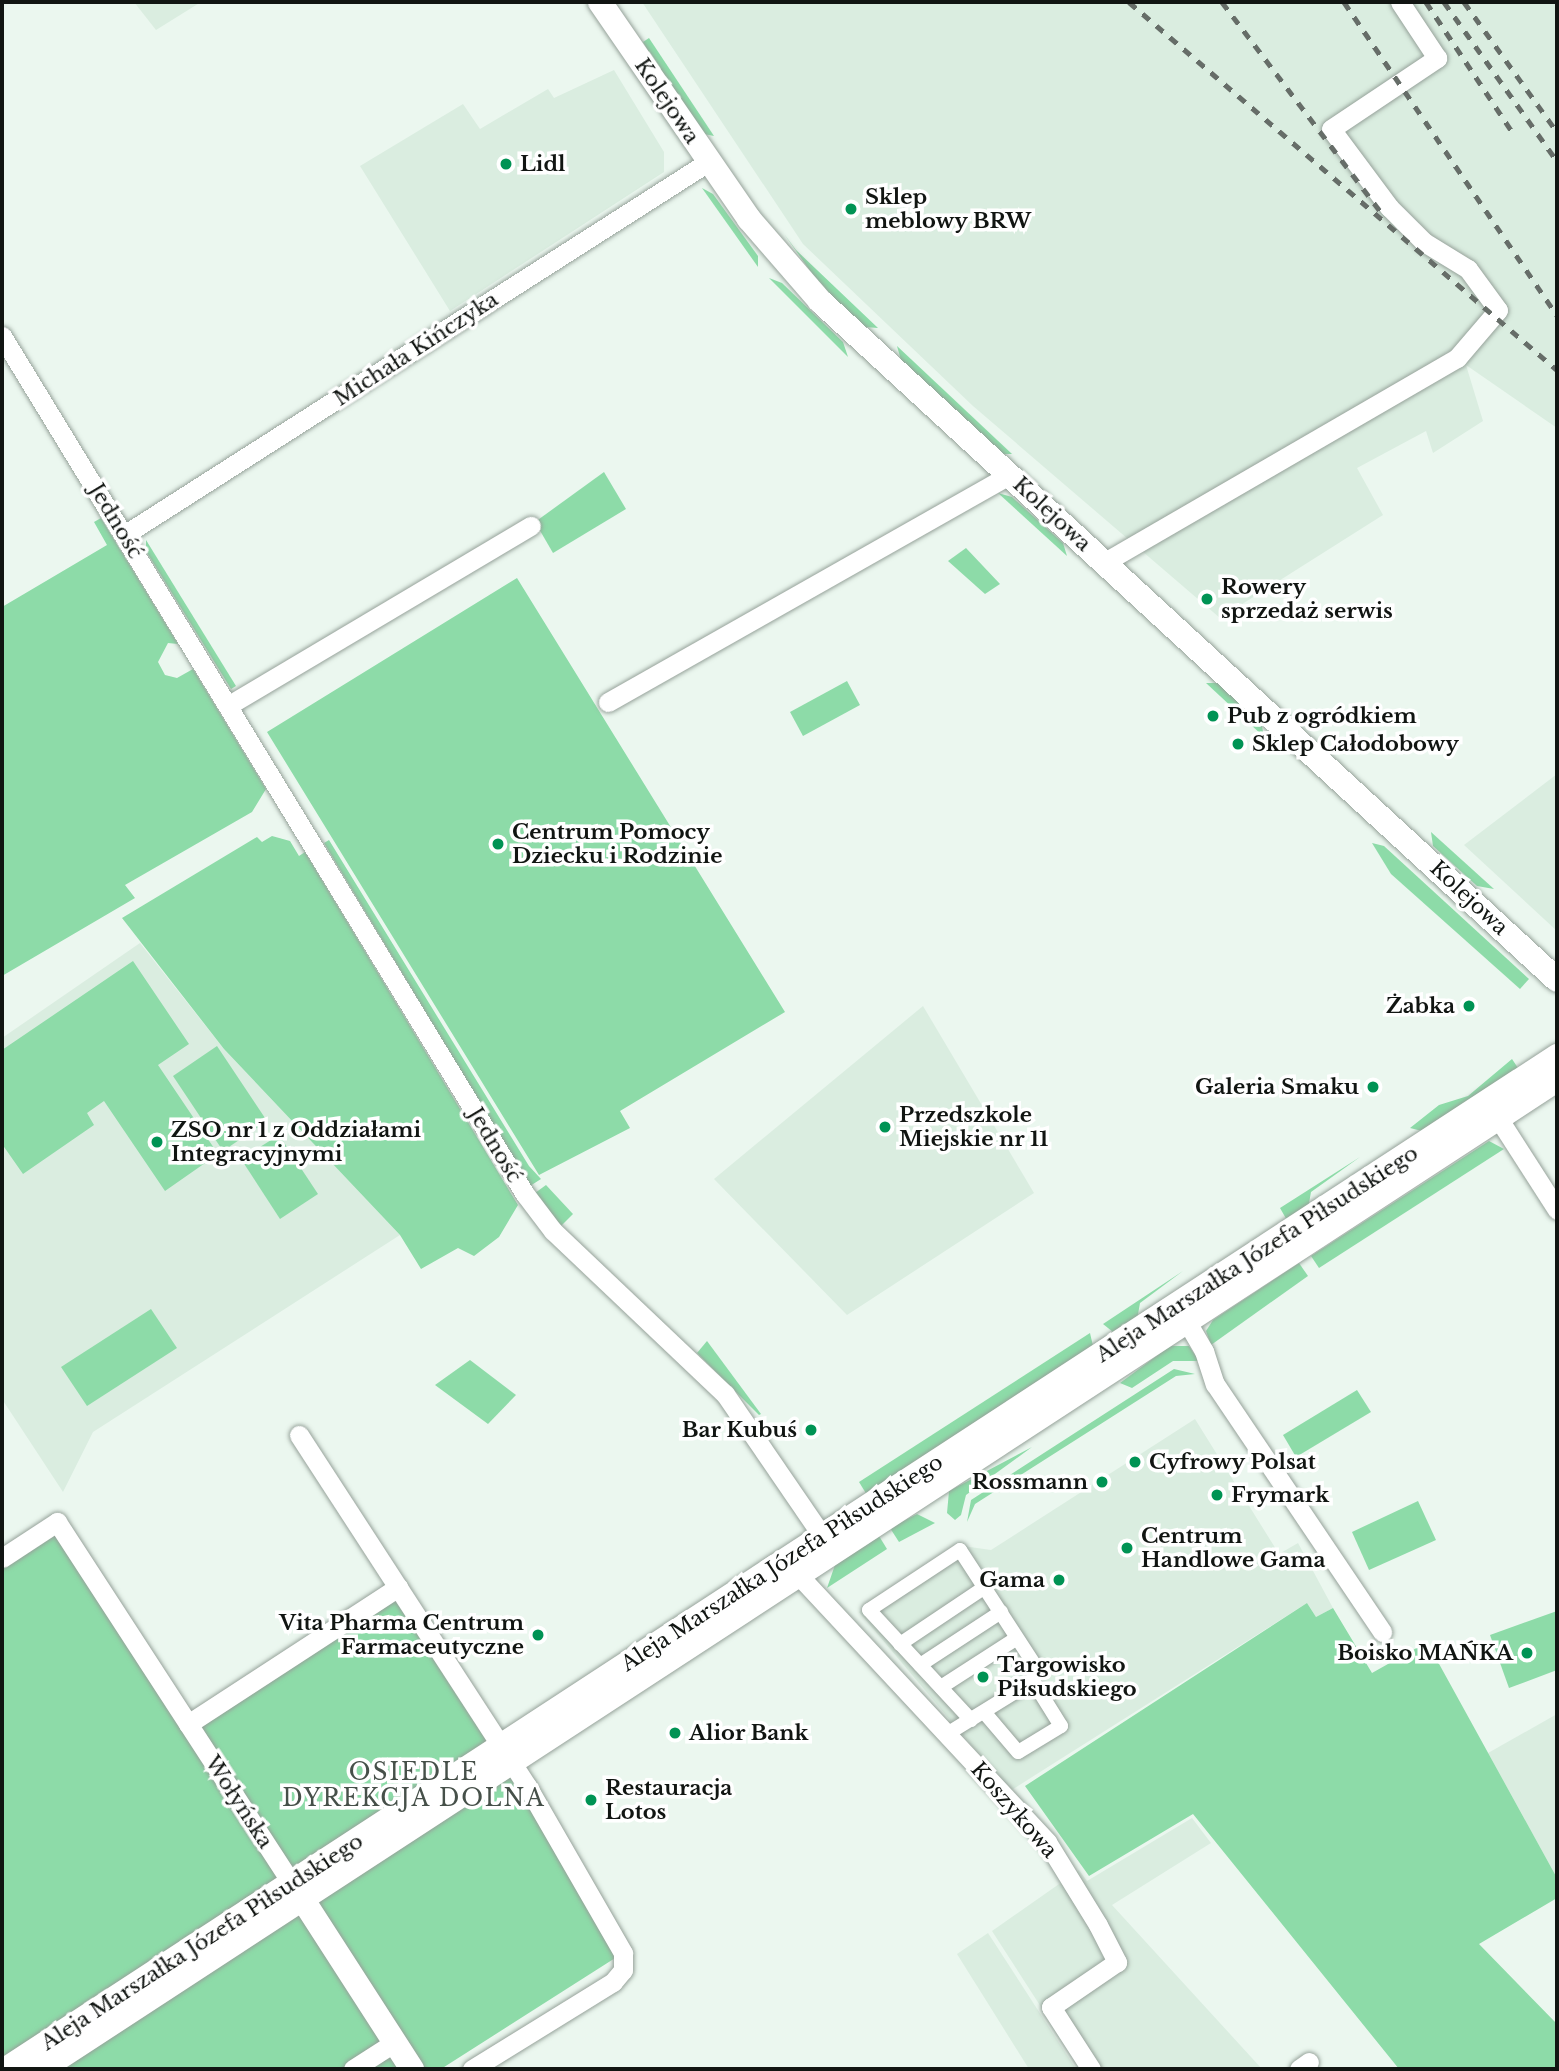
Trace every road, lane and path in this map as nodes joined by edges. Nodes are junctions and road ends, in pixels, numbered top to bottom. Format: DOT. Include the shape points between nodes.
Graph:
graph roads {
  1 [pos="600,2"];
  2 [pos="1400,2"];
  3 [pos="708,162"];
  4 [pos="2,336"];
  5 [pos="1009,475"];
  6 [pos="531,526"];
  7 [pos="124,535"];
  8 [pos="1105,562"];
  9 [pos="608,702"];
  10 [pos="229,705"];
  11 [pos="1557,980"];
  12 [pos="1557,1056"];
  13 [pos="1557,1080"];
  14 [pos="1494,1111"];
  15 [pos="1557,1210"];
  16 [pos="1183,1314"];
  17 [pos="299,1435"];
  18 [pos="823,1536"];
  19 [pos="2,1558"];
  20 [pos="792,1568"];
  21 [pos="398,1587"];
  22 [pos="985,1587"];
  23 [pos="1001,1612"];
  24 [pos="1382,1632"];
  25 [pos="1017,1638"];
  26 [pos="900,1644"];
  27 [pos="920,1665"];
  28 [pos="1033,1681"];
  29 [pos="941,1688"];
  30 [pos="977,1716"];
  31 [pos="188,1724"];
  32 [pos="947,1734"];
  33 [pos="507,1754"];
  34 [pos="297,1891"];
  35 [pos="395,2042"];
  36 [pos="6,2069"];
  37 [pos="42,2069"];
  38 [pos="353,2069"];
  39 [pos="412,2069"];
  40 [pos="472,2069"];
  41 [pos="1091,2069"];
  1 -- 3 [label="street, Kolejowa"];
  2 -- 8 [label="street" via="1437,58 1331,129 1389,206 1424,242 1468,269 1498,310 1457,358"];
  3 -- 5 [label="street, Kolejowa" via="784,264"];
  3 -- 7 [label="street, Michała Kińczyka"];
  4 -- 7 [label="street, Jedność"];
  5 -- 8 [label="street, Kolejowa"];
  5 -- 9 [label="street"];
  6 -- 10 [label="street"];
  7 -- 10 [label="street, Jedność"];
  8 -- 11 [label="street, Kolejowa"];
  10 -- 18 [label="street, Jedność" via="525,1194 553,1231 725,1394"];
  12 -- 14 [label="street, Aleja Marszałka Józefa Piłsudskiego"];
  13 -- 14 [label="street, Aleja Marszałka Józefa Piłsudskiego"];
  14 -- 15 [label="street"];
  14 -- 16 [label="street, Aleja Marszałka Józefa Piłsudskiego"];
  16 -- 18 [label="street, Aleja Marszałka Józefa Piłsudskiego"];
  16 -- 20 [label="street, Aleja Marszałka Józefa Piłsudskiego"];
  16 -- 24 [label="street" via="1215,1384"];
  17 -- 21 [label="street"];
  18 -- 20 [label="street, Aleja Marszałka Józefa Piłsudskiego"];
  19 -- 31 [label="street, Wołyńska" via="57,1522"];
  20 -- 32 [label="street, Koszykowa"];
  20 -- 33 [label="street, Aleja Marszałka Józefa Piłsudskiego"];
  21 -- 31 [label="street"];
  21 -- 33 [label="street"];
  22 -- 23 [label="street"];
  22 -- 26 [label="street"];
  22 -- 26 [label="street" via="961,1550 869,1610"];
  23 -- 25 [label="street"];
  23 -- 27 [label="street"];
  25 -- 28 [label="street" via="1036,1667"];
  25 -- 29 [label="street"];
  26 -- 27 [label="street"];
  27 -- 29 [label="street"];
  28 -- 30 [label="street"];
  28 -- 30 [label="street" via="1061,1726 1018,1752"];
  29 -- 30 [label="street"];
  30 -- 32 [label="street"];
  31 -- 34 [label="street, Wołyńska"];
  32 -- 41 [label="street, Koszykowa" via="1047,1842 1117,1962 1051,2007"];
  33 -- 34 [label="street, Aleja Marszałka Józefa Piłsudskiego"];
  33 -- 40 [label="street" via="623,1953 623,1970"];
  34 -- 35 [label="street, Wołyńska"];
  34 -- 36 [label="street, Aleja Marszałka Józefa Piłsudskiego"];
  34 -- 37 [label="street, Aleja Marszałka Józefa Piłsudskiego"];
  35 -- 38 [label="street"];
  35 -- 39 [label="street, Wołyńska"];
}
